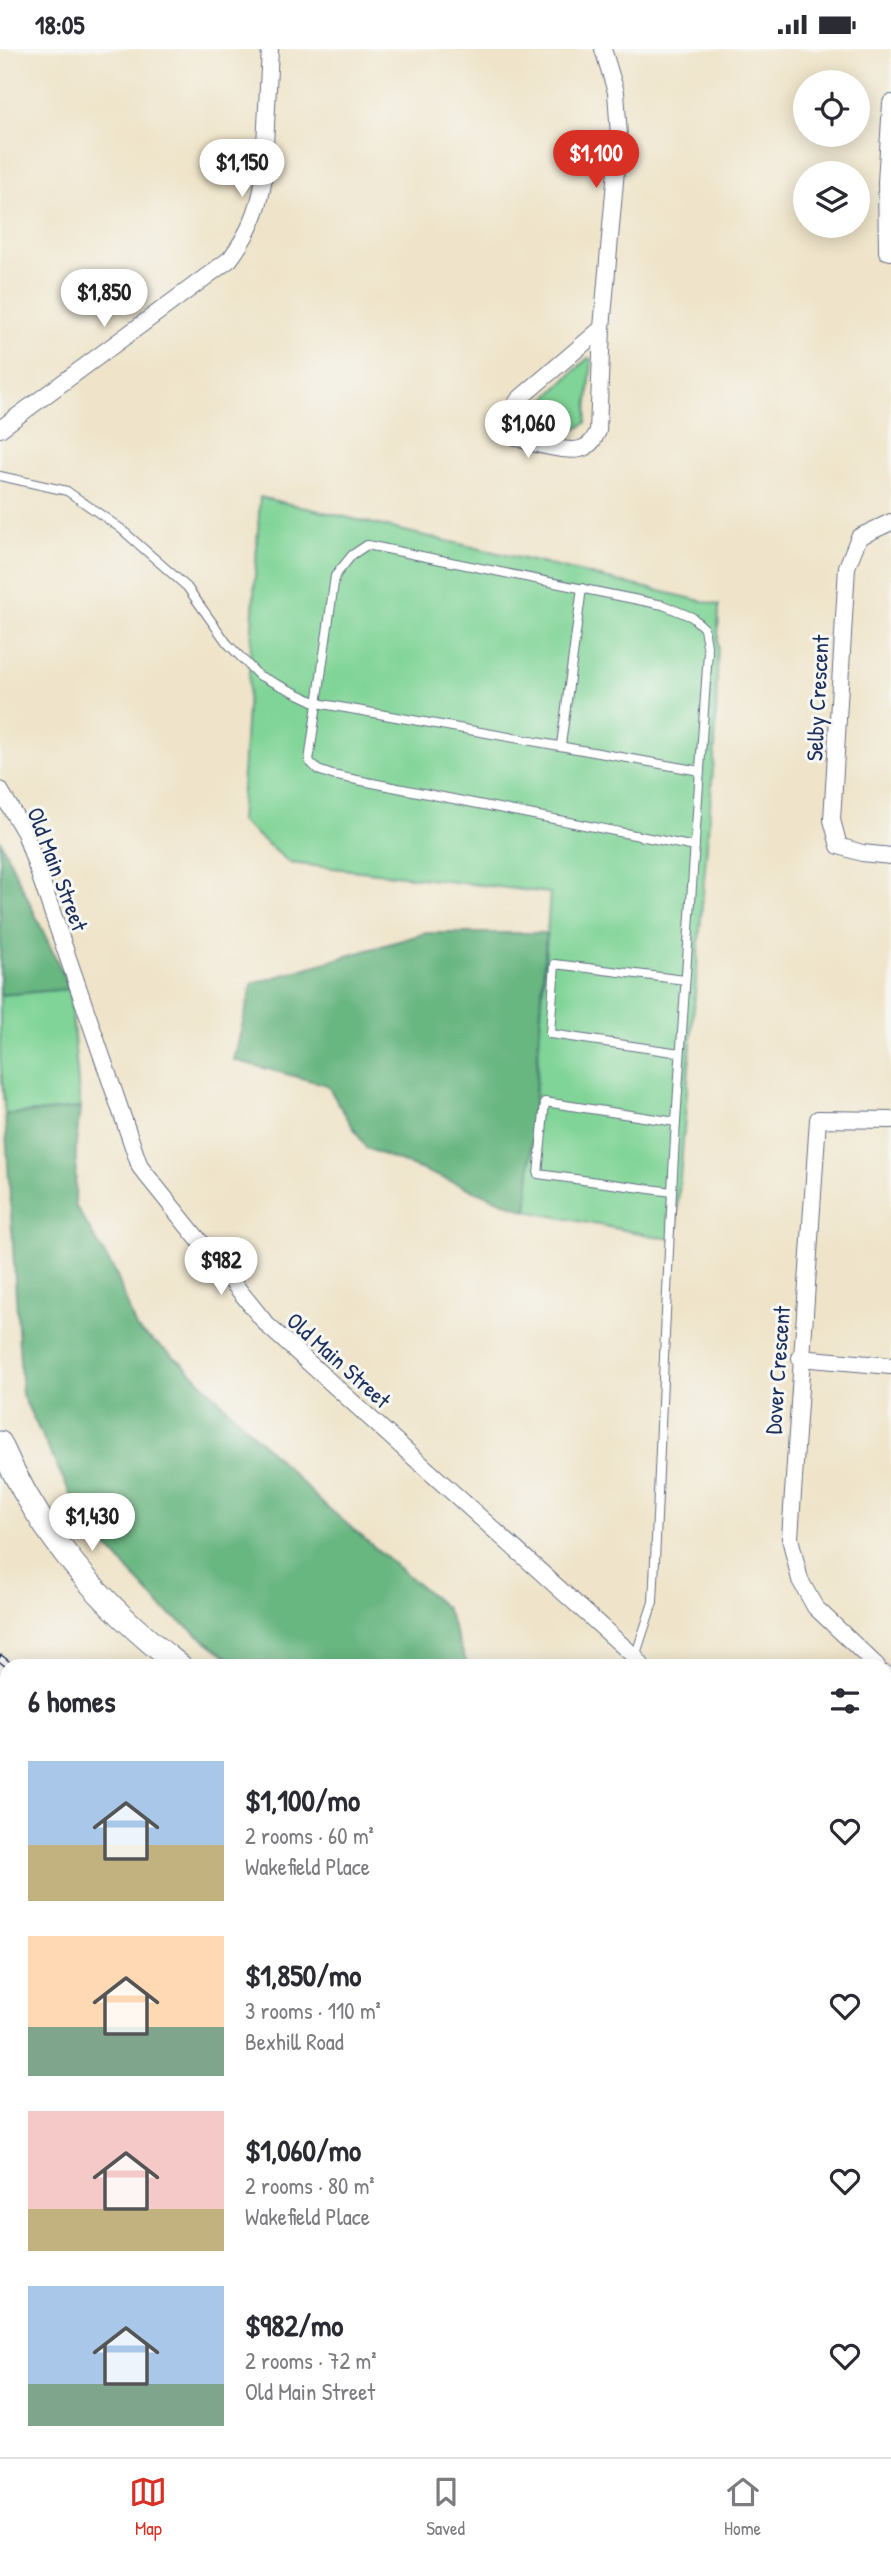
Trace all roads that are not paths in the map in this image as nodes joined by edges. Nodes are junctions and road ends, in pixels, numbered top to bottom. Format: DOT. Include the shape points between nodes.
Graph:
graph roads {
  1 [pos="270,49"];
  2 [pos="603,49"];
  3 [pos="891,103"];
  4 [pos="891,251"];
  5 [pos="603,328"];
  6 [pos="0,429"];
  7 [pos="0,476"];
  8 [pos="891,522"];
  9 [pos="582,588"];
  10 [pos="317,703"];
  11 [pos="561,745"];
  12 [pos="700,771"];
  13 [pos="0,790"];
  14 [pos="695,847"];
  15 [pos="891,856"];
  16 [pos="685,980"];
  17 [pos="680,1053"];
  18 [pos="891,1120"];
  19 [pos="676,1122"];
  20 [pos="672,1192"];
  21 [pos="800,1358"];
  22 [pos="891,1366"];
  23 [pos="0,1443"];
  24 [pos="171,1659"];
  25 [pos="637,1659"];
  26 [pos="639,1659"];
  27 [pos="870,1659"];
  1 -- 6 [label="street" via="261,201 245,240 230,259"];
  2 -- 5 [label="street" via="616,92 619,136"];
  3 -- 4 [label="street" via="886,182 887,251"];
  5 -- 5 [label="street" via="519,399 509,422 516,437 575,451 592,442 600,421"];
  7 -- 10 [label="lane" via="67,491 120,528 187,587 227,643 258,675"];
  8 -- 15 [label="street, Selby Crescent" via="859,537 847,567 832,820 839,846"];
  9 -- 10 [label="lane" via="367,545 335,576"];
  9 -- 11 [label="lane"];
  9 -- 12 [label="lane" via="663,605 692,617 704,628 708,652"];
  10 -- 11 [label="lane"];
  10 -- 14 [label="lane" via="309,761 325,773"];
  11 -- 12 [label="lane"];
  12 -- 14 [label="lane"];
  13 -- 25 [label="street, Old Main Street" via="24,833 140,1167 267,1325"];
  14 -- 16 [label="lane"];
  16 -- 17 [label="lane"];
  16 -- 17 [label="lane" via="555,964 550,1034"];
  17 -- 19 [label="lane"];
  18 -- 21 [label="street, Dover Crescent" via="818,1119"];
  19 -- 20 [label="lane"];
  19 -- 20 [label="lane" via="545,1102 538,1174"];
  20 -- 26 [label="lane" via="653,1602"];
  21 -- 22 [label="street"];
  21 -- 27 [label="street, Dover Crescent" via="790,1538 800,1580 815,1607"];
  23 -- 24 [label="main road" via="47,1531 88,1581"];
}
